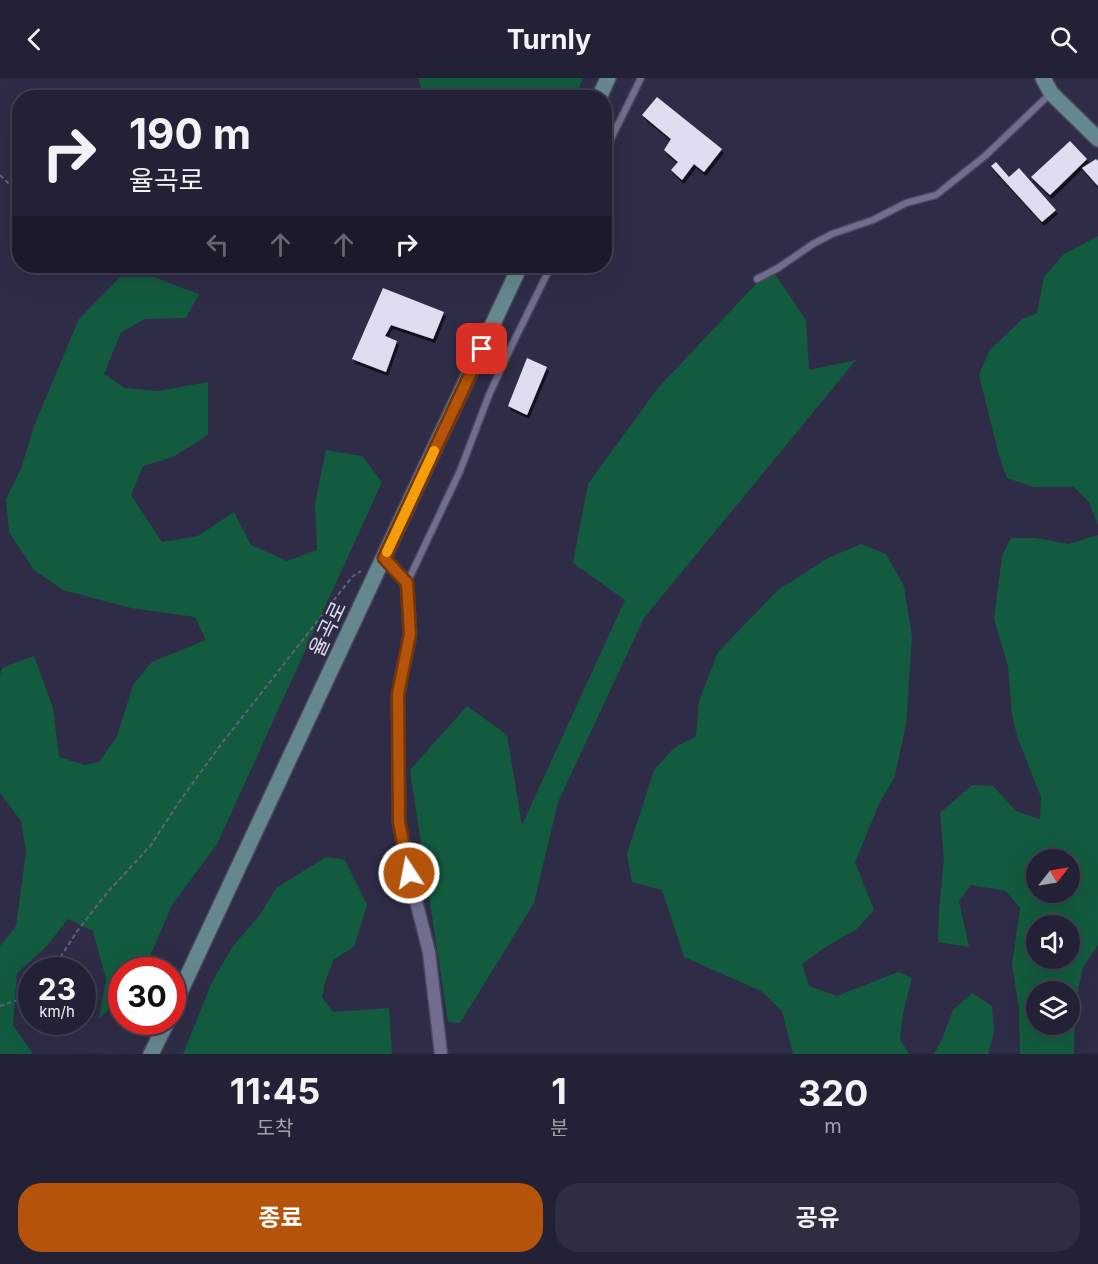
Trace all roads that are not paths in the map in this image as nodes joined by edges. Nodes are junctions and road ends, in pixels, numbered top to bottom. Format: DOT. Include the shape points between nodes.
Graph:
graph roads {
  1 [pos="641,78"];
  2 [pos="1043,78"];
  3 [pos="1051,93"];
  4 [pos="612,137"];
  5 [pos="1098,140"];
  6 [pos="517,273"];
  7 [pos="548,273"];
  8 [pos="757,279"];
  9 [pos="384,558"];
  10 [pos="407,583"];
  11 [pos="186,980"];
  12 [pos="160,1035"];
  13 [pos="151,1054"];
  14 [pos="441,1054"];
  1 -- 4 [label="lane"];
  2 -- 3 [label="street"];
  3 -- 5 [label="street"];
  3 -- 8 [label="lane" via="985,156 936,195 906,203 832,234"];
  6 -- 9 [label="street, 율곡로"];
  7 -- 10 [label="lane"];
  9 -- 10 [label="street"];
  9 -- 11 [label="street, 율곡로"];
  10 -- 14 [label="street" via="410,634 398,694 399,822 429,952"];
  12 -- 13 [label="street"];
}
